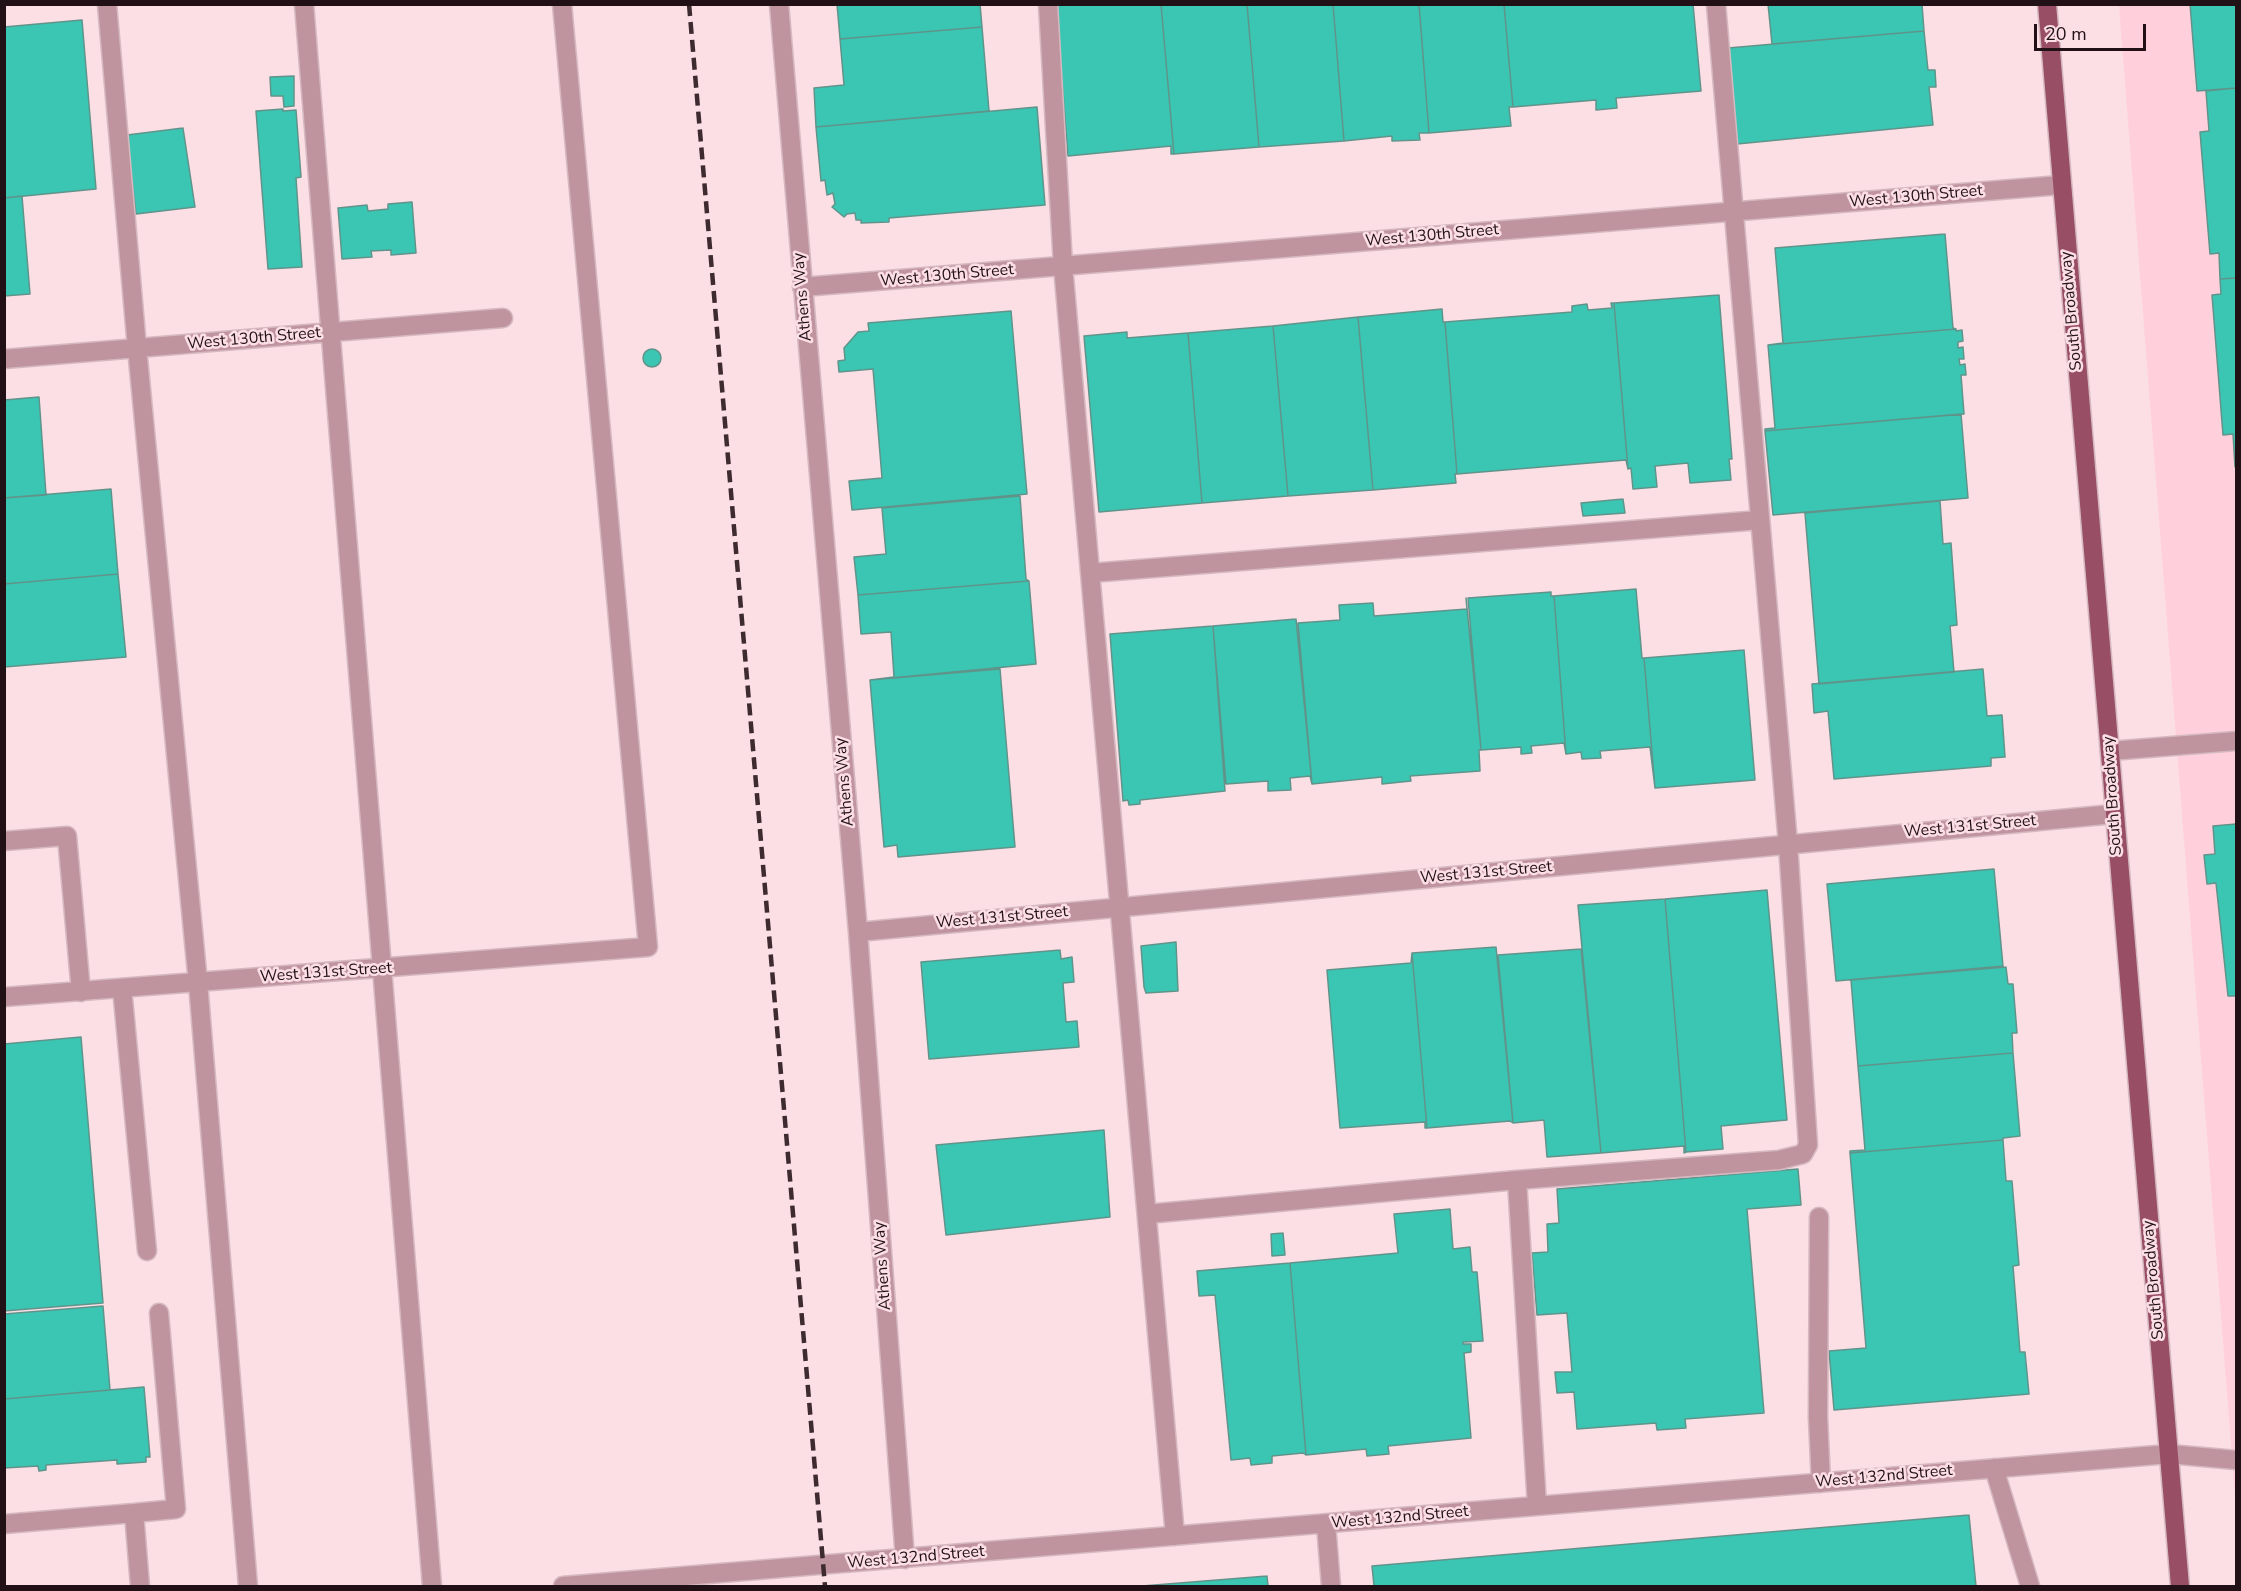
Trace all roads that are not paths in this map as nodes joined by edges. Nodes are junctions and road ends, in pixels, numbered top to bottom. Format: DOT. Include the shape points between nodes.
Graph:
graph roads {
  1 [pos="107,4"];
  2 [pos="304,4"];
  3 [pos="562,4"];
  4 [pos="779,4"];
  5 [pos="1048,4"];
  6 [pos="1716,4"];
  7 [pos="2047,4"];
  8 [pos="2061,185"];
  9 [pos="1735,212"];
  10 [pos="1062,266"];
  11 [pos="802,287"];
  12 [pos="503,318"];
  13 [pos="330,332"];
  14 [pos="137,348"];
  15 [pos="4,359"];
  16 [pos="1760,520"];
  17 [pos="1090,573"];
  18 [pos="2236,741"];
  19 [pos="2110,751"];
  20 [pos="2114,814"];
  21 [pos="4,840"];
  22 [pos="1788,844"];
  23 [pos="1120,907"];
  24 [pos="858,932"];
  25 [pos="382,969"];
  26 [pos="198,983"];
  27 [pos="122,988"];
  28 [pos="81,992"];
  29 [pos="4,997"];
  30 [pos="1517,1180"];
  31 [pos="1147,1214"];
  32 [pos="1820,1218"];
  33 [pos="147,1251"];
  34 [pos="159,1313"];
  35 [pos="2169,1454"];
  36 [pos="2236,1460"];
  37 [pos="1995,1468"];
  38 [pos="1821,1483"];
  39 [pos="1536,1506"];
  40 [pos="134,1513"];
  41 [pos="4,1524"];
  42 [pos="1326,1524"];
  43 [pos="1175,1536"];
  44 [pos="905,1559"];
  45 [pos="140,1587"];
  46 [pos="248,1587"];
  47 [pos="432,1587"];
  48 [pos="563,1587"];
  49 [pos="1330,1587"];
  50 [pos="2030,1587"];
  51 [pos="2180,1587"];
  1 -- 14 [label="street"];
  2 -- 13 [label="street"];
  3 -- 25 [label="street, West 131st Street" via="648,947"];
  4 -- 11 [label="street, Athens Way"];
  5 -- 10 [label="street"];
  6 -- 9 [label="street"];
  7 -- 8 [label="main road, South Broadway"];
  8 -- 9 [label="street, West 130th Street"];
  8 -- 19 [label="main road, South Broadway"];
  9 -- 10 [label="street, West 130th Street"];
  9 -- 16 [label="street"];
  10 -- 11 [label="street, West 130th Street"];
  10 -- 17 [label="street"];
  11 -- 24 [label="street, Athens Way"];
  12 -- 13 [label="street, West 130th Street"];
  13 -- 14 [label="street, West 130th Street"];
  13 -- 25 [label="street"];
  14 -- 15 [label="street, West 130th Street"];
  14 -- 26 [label="street"];
  16 -- 17 [label="street"];
  16 -- 22 [label="street"];
  17 -- 23 [label="street"];
  18 -- 19 [label="street"];
  19 -- 20 [label="main road, South Broadway"];
  20 -- 22 [label="street, West 131st Street"];
  20 -- 35 [label="main road, South Broadway"];
  21 -- 28 [label="street" via="67,836"];
  22 -- 23 [label="street, West 131st Street"];
  22 -- 30 [label="street" via="1808,1145 1803,1154 1779,1160"];
  23 -- 24 [label="street, West 131st Street"];
  23 -- 31 [label="street"];
  24 -- 44 [label="street, Athens Way"];
  25 -- 26 [label="street, West 131st Street"];
  25 -- 47 [label="street"];
  26 -- 27 [label="street, West 131st Street"];
  26 -- 46 [label="street"];
  27 -- 28 [label="street, West 131st Street"];
  27 -- 33 [label="street"];
  28 -- 29 [label="street, West 131st Street"];
  30 -- 31 [label="street"];
  30 -- 39 [label="street"];
  31 -- 43 [label="street"];
  32 -- 38 [label="street"];
  34 -- 40 [label="street" via="176,1509"];
  35 -- 36 [label="street, West 132nd Street"];
  35 -- 37 [label="street, West 132nd Street"];
  35 -- 51 [label="main road, South Broadway"];
  37 -- 38 [label="street, West 132nd Street"];
  37 -- 50 [label="street"];
  38 -- 39 [label="street, West 132nd Street"];
  39 -- 42 [label="street, West 132nd Street"];
  40 -- 41 [label="street"];
  40 -- 45 [label="street"];
  42 -- 43 [label="street, West 132nd Street"];
  42 -- 49 [label="street"];
  43 -- 44 [label="street, West 132nd Street"];
  44 -- 48 [label="street, West 132nd Street"];
}
